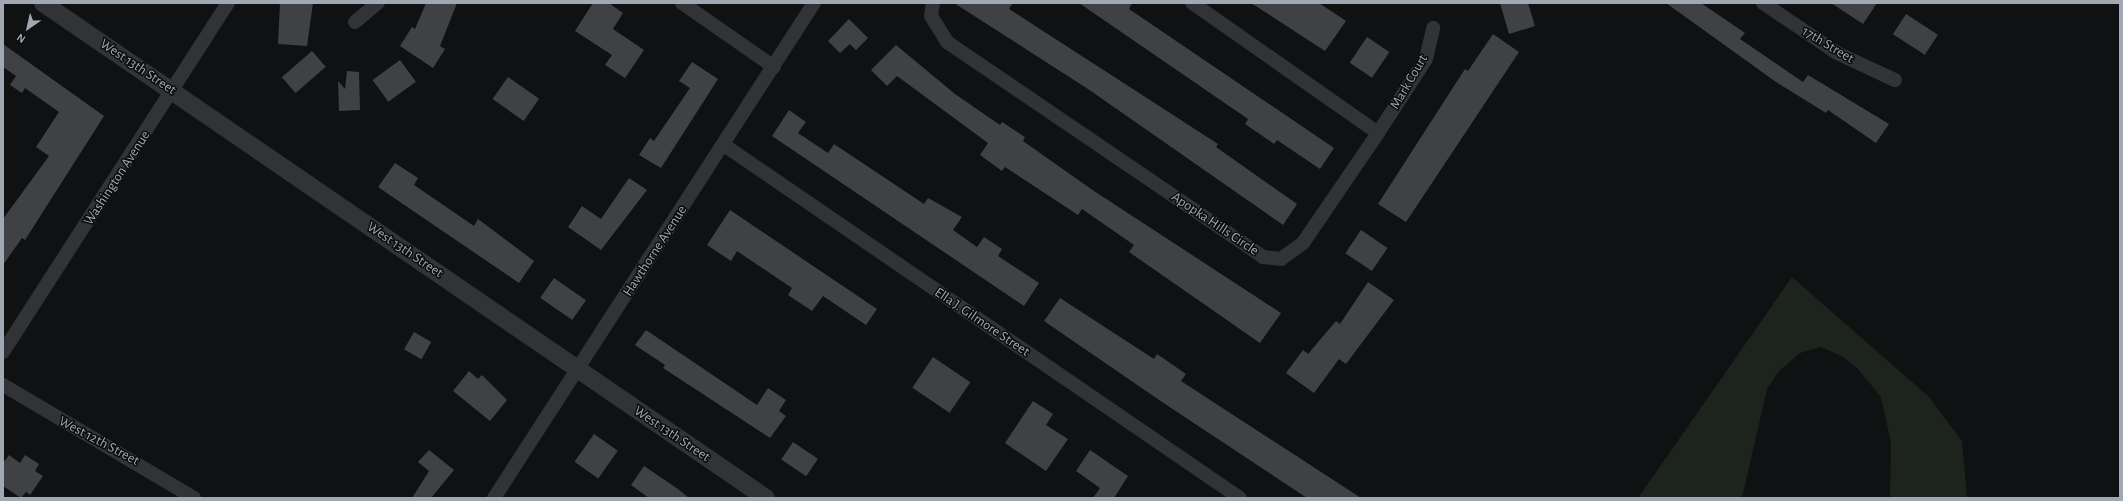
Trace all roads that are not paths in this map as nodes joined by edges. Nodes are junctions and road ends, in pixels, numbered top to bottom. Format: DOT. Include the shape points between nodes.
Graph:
graph roads {
  1 [pos="43,3"];
  2 [pos="228,3"];
  3 [pos="378,3"];
  4 [pos="682,3"];
  5 [pos="814,3"];
  6 [pos="933,3"];
  7 [pos="1192,3"];
  8 [pos="1763,3"];
  9 [pos="355,22"];
  10 [pos="1433,28"];
  11 [pos="774,67"];
  12 [pos="1895,80"];
  13 [pos="174,92"];
  14 [pos="1378,133"];
  15 [pos="724,145"];
  16 [pos="3,352"];
  17 [pos="578,369"];
  18 [pos="3,385"];
  19 [pos="194,498"];
  20 [pos="494,498"];
  21 [pos="766,498"];
  22 [pos="1240,498"];
  1 -- 13 [label="street, West 13th Street"];
  2 -- 13 [label="street, Washington Avenue"];
  3 -- 9 [label="street"];
  4 -- 11 [label="street"];
  5 -- 11 [label="street, Hawthorne Avenue"];
  6 -- 14 [label="street, Apopka Hills Circle" via="930,16 947,42 1264,257 1282,259 1303,243"];
  7 -- 14 [label="street"];
  8 -- 12 [label="street, 17th Street" via="1837,53"];
  10 -- 14 [label="street, Mark Court" via="1426,59"];
  11 -- 15 [label="street, Hawthorne Avenue"];
  13 -- 16 [label="street, Washington Avenue"];
  13 -- 17 [label="street, West 13th Street"];
  15 -- 17 [label="street, Hawthorne Avenue"];
  15 -- 22 [label="street, Ella J. Gilmore Street"];
  17 -- 20 [label="street, Hawthorne Avenue"];
  17 -- 21 [label="street, West 13th Street"];
  18 -- 19 [label="street, West 12th Street"];
}
